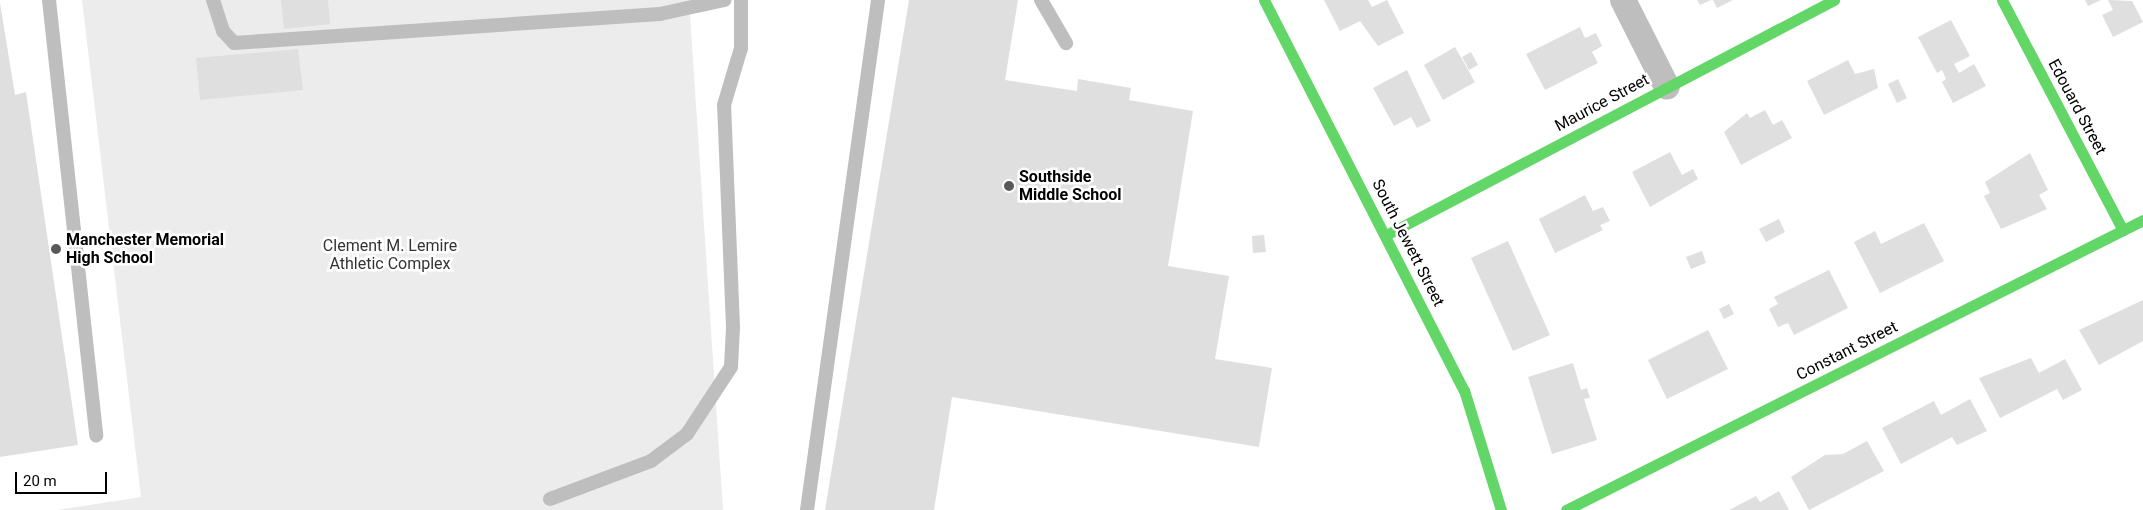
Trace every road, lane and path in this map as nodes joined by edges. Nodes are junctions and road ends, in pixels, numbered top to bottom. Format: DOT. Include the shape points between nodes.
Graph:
graph roads {
  1 [pos="49,0"];
  2 [pos="213,0"];
  3 [pos="724,0"];
  4 [pos="741,0"];
  5 [pos="878,0"];
  6 [pos="1041,0"];
  7 [pos="1264,0"];
  8 [pos="1623,0"];
  9 [pos="1834,0"];
  10 [pos="2002,0"];
  11 [pos="1066,43"];
  12 [pos="1667,87"];
  13 [pos="2143,220"];
  14 [pos="2123,230"];
  15 [pos="1386,235"];
  16 [pos="96,435"];
  17 [pos="550,499"];
  18 [pos="807,510"];
  19 [pos="1501,510"];
  20 [pos="1566,510"];
  1 -- 16 [label="lane"];
  2 -- 3 [label="lane" via="223,31 234,43 660,14"];
  4 -- 17 [label="lane" via="741,48 724,105 734,328 731,367 687,434 651,461"];
  5 -- 18 [label="lane"];
  6 -- 11 [label="lane"];
  7 -- 15 [label="street, South Jewett Street"];
  8 -- 12 [label="street"];
  9 -- 12 [label="street, Maurice Street"];
  10 -- 14 [label="street, Edouard Street"];
  12 -- 15 [label="street, Maurice Street"];
  13 -- 14 [label="street, Constant Street"];
  14 -- 20 [label="street, Constant Street"];
  15 -- 19 [label="street, South Jewett Street" via="1464,390"];
}
